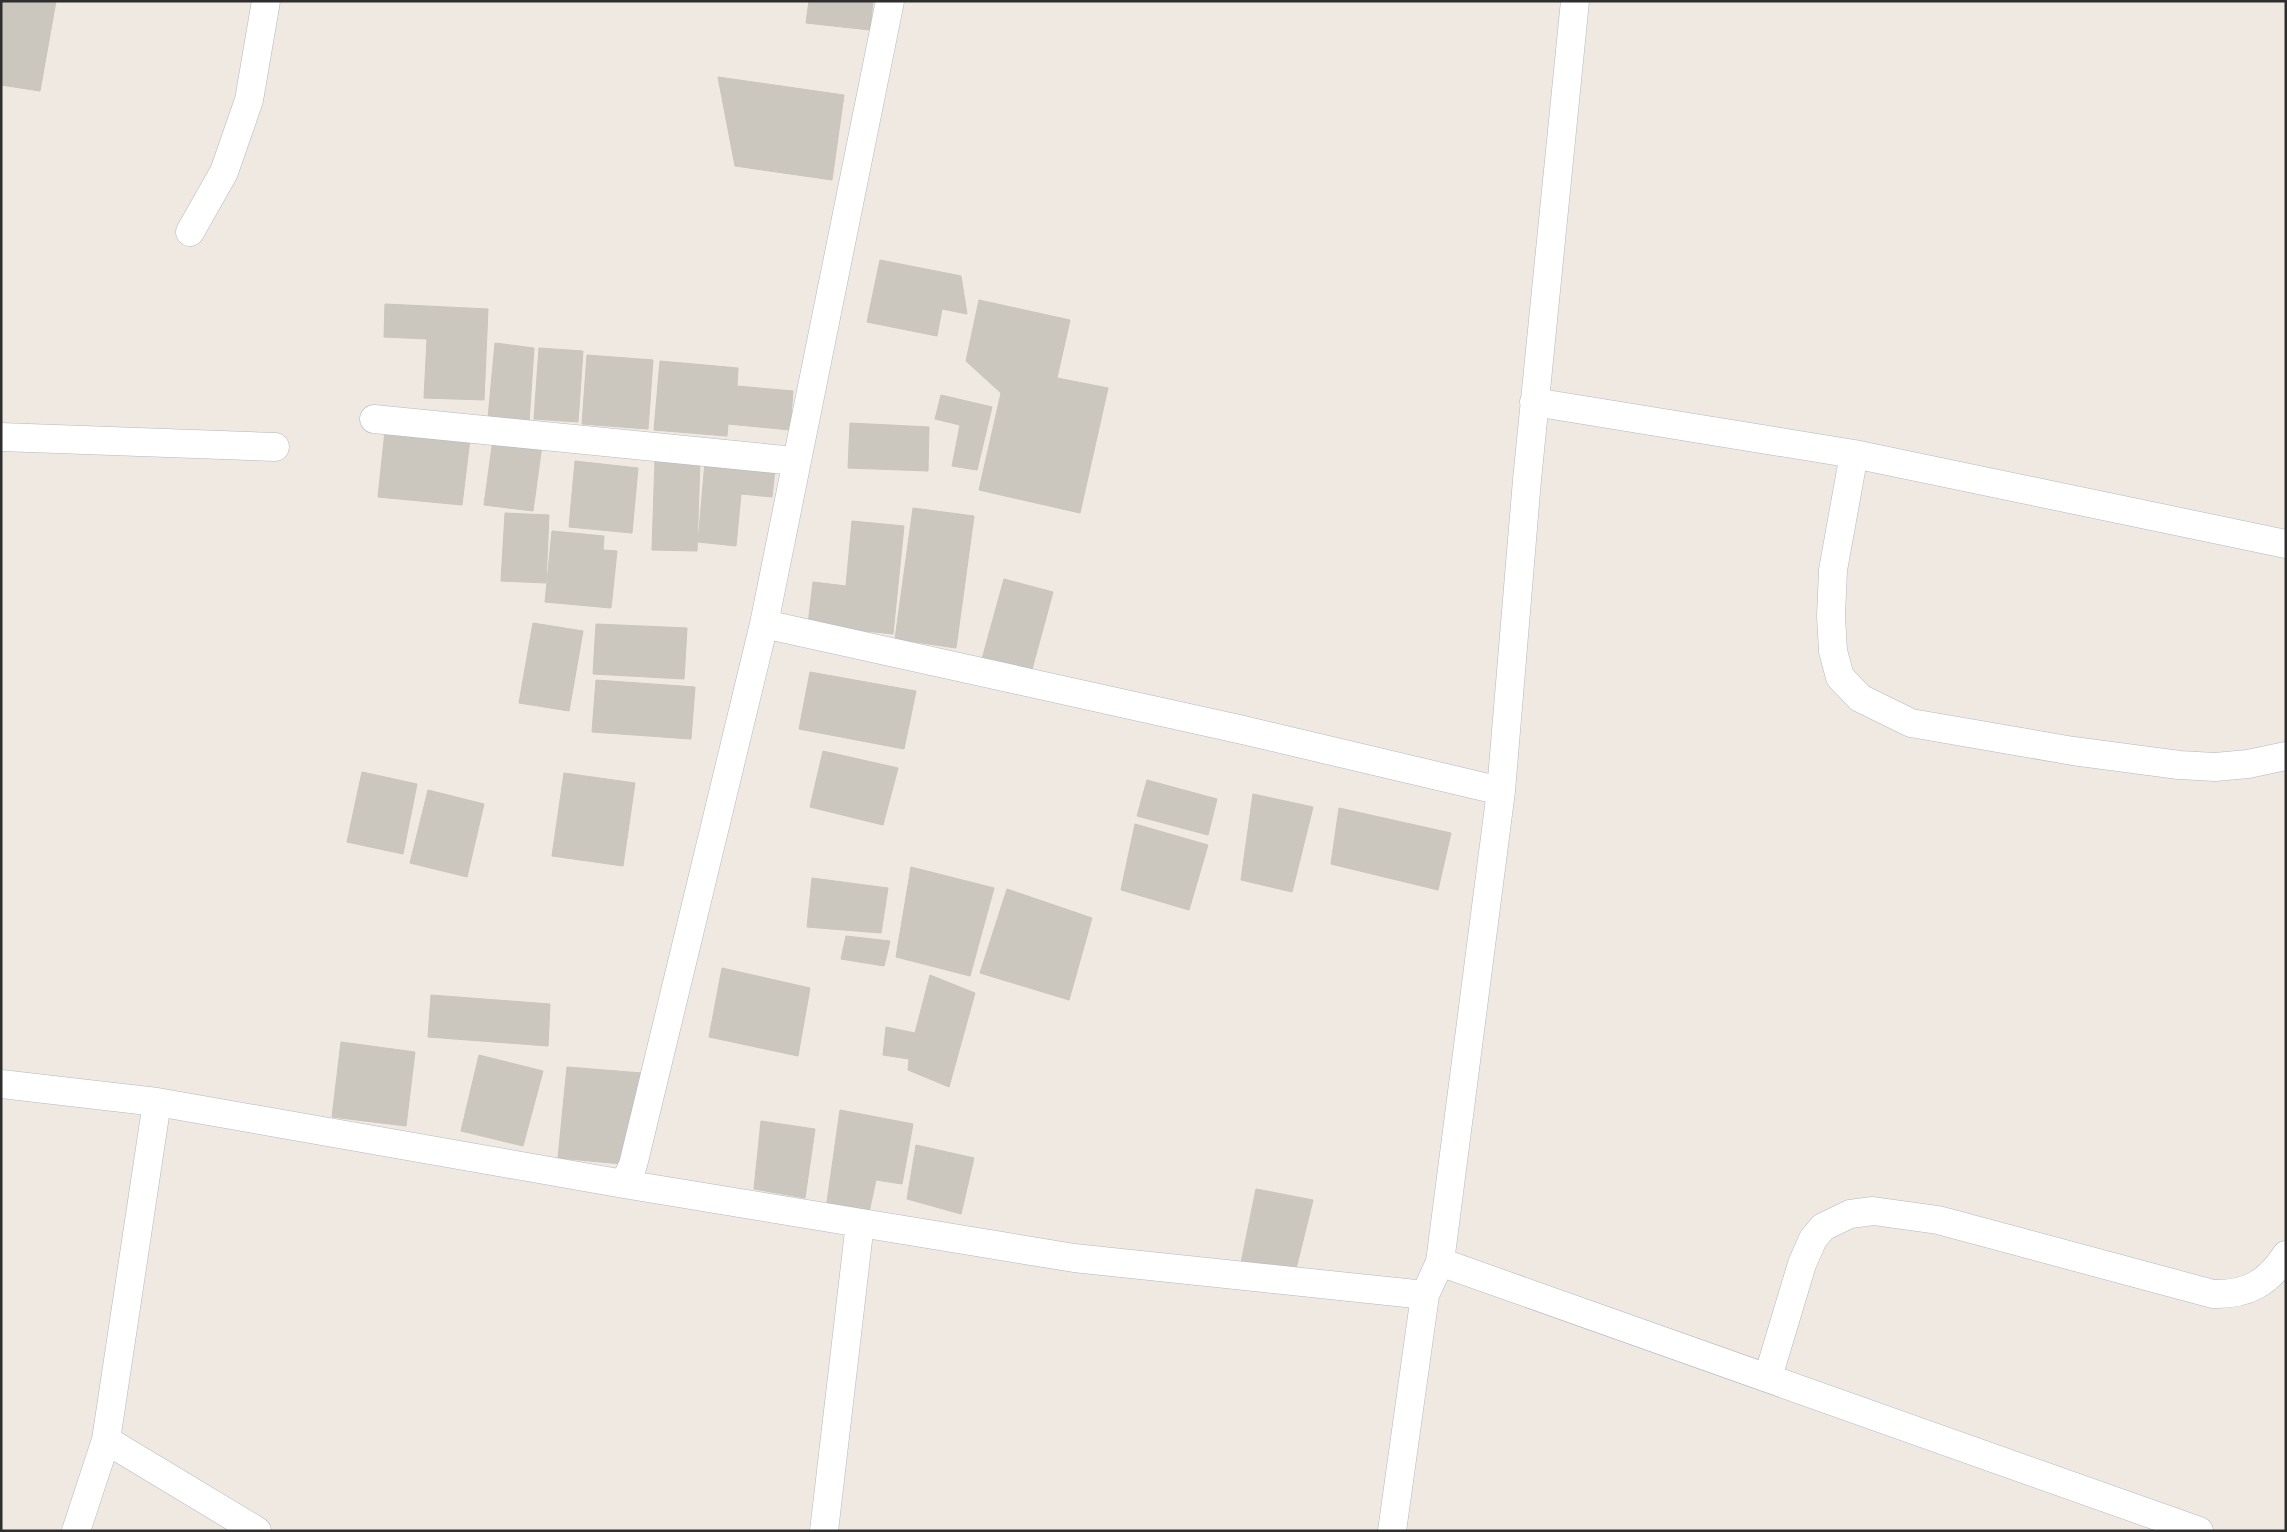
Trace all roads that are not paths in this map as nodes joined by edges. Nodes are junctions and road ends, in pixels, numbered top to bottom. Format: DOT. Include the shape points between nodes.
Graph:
graph roads {
  1 [pos="266,1"];
  2 [pos="890,1"];
  3 [pos="1575,1"];
  4 [pos="190,232"];
  5 [pos="1534,402"];
  6 [pos="374,420"];
  7 [pos="1,437"];
  8 [pos="274,448"];
  9 [pos="1854,454"];
  10 [pos="796,461"];
  11 [pos="2286,544"];
  12 [pos="764,624"];
  13 [pos="2286,756"];
  14 [pos="1501,791"];
  15 [pos="1,1084"];
  16 [pos="157,1102"];
  17 [pos="624,1184"];
  18 [pos="860,1223"];
  19 [pos="2286,1255"];
  20 [pos="1440,1262"];
  21 [pos="1425,1295"];
  22 [pos="1768,1376"];
  23 [pos="106,1440"];
  24 [pos="76,1531"];
  25 [pos="257,1531"];
  26 [pos="824,1531"];
  27 [pos="1392,1531"];
  28 [pos="2199,1531"];
  1 -- 4 [label="street" via="249,100 224,172"];
  2 -- 10 [label="street"];
  3 -- 5 [label="street"];
  5 -- 9 [label="street"];
  5 -- 14 [label="street"];
  6 -- 10 [label="street"];
  7 -- 8 [label="street"];
  9 -- 11 [label="street"];
  9 -- 13 [label="street" via="1833,570 1831,616 1832,651 1840,677 1860,698 1911,723 2073,751 2179,765 2215,766 2248,764"];
  10 -- 12 [label="street"];
  12 -- 14 [label="street"];
  12 -- 17 [label="street" via="633,1165"];
  14 -- 20 [label="street"];
  15 -- 16 [label="street"];
  16 -- 17 [label="street"];
  16 -- 23 [label="street"];
  17 -- 18 [label="street"];
  18 -- 21 [label="street" via="1141,1267"];
  18 -- 26 [label="street"];
  19 -- 22 [label="street" via="2269,1278 2257,1287 2231,1295 2214,1294 1938,1220 1873,1211 1850,1214 1823,1227 1812,1239"];
  20 -- 21 [label="street"];
  20 -- 22 [label="street"];
  21 -- 27 [label="street"];
  22 -- 28 [label="street"];
  23 -- 24 [label="street"];
  23 -- 25 [label="street"];
}
